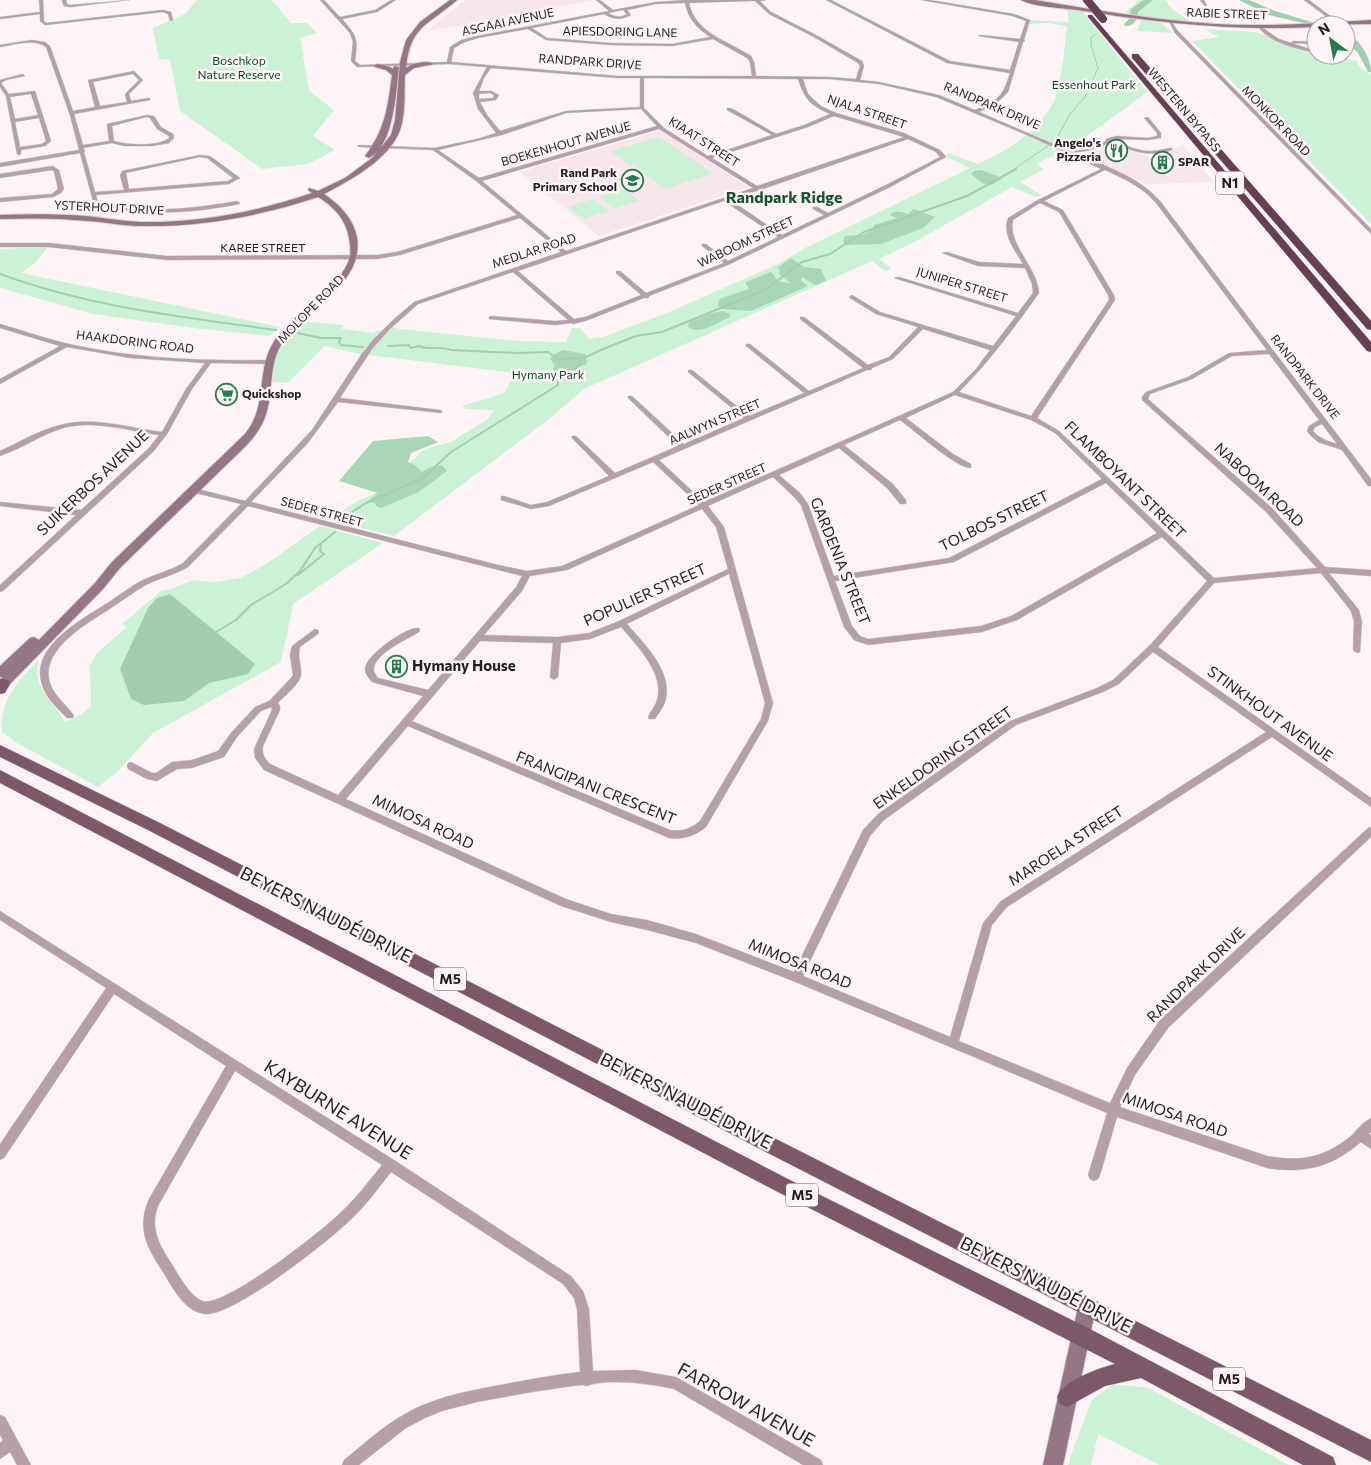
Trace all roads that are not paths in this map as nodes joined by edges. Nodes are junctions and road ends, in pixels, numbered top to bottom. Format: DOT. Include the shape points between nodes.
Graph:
graph roads {
  1 [pos="41,0"];
  2 [pos="64,0"];
  3 [pos="128,0"];
  4 [pos="322,0"];
  5 [pos="394,0"];
  6 [pos="444,0"];
  7 [pos="454,0"];
  8 [pos="598,0"];
  9 [pos="756,0"];
  10 [pos="764,0"];
  11 [pos="828,0"];
  12 [pos="923,0"];
  13 [pos="1024,0"];
  14 [pos="1076,0"];
  15 [pos="1087,0"];
  16 [pos="1202,0"];
  17 [pos="1306,0"];
  18 [pos="687,1"];
  19 [pos="695,1"];
  20 [pos="1206,5"];
  21 [pos="141,8"];
  22 [pos="624,9"];
  23 [pos="612,11"];
  24 [pos="110,12"];
  25 [pos="604,12"];
  26 [pos="41,13"];
  27 [pos="144,14"];
  28 [pos="79,15"];
  29 [pos="1327,15"];
  30 [pos="113,17"];
  31 [pos="0,18"];
  32 [pos="341,18"];
  33 [pos="85,20"];
  34 [pos="170,20"];
  35 [pos="79,21"];
  36 [pos="1170,22"];
  37 [pos="1371,22"];
  38 [pos="147,23"];
  39 [pos="1356,23"];
  40 [pos="54,24"];
  41 [pos="1306,25"];
  42 [pos="116,27"];
  43 [pos="528,27"];
  44 [pos="1260,27"];
  45 [pos="85,30"];
  46 [pos="54,34"];
  47 [pos="980,36"];
  48 [pos="715,37"];
  49 [pos="401,39"];
  50 [pos="1023,41"];
  51 [pos="1286,42"];
  52 [pos="1306,42"];
  53 [pos="0,46"];
  54 [pos="1306,49"];
  55 [pos="405,53"];
  56 [pos="449,59"];
  57 [pos="417,62"];
  58 [pos="399,63"];
  59 [pos="434,63"];
  60 [pos="380,66"];
  61 [pos="489,67"];
  62 [pos="1012,72"];
  63 [pos="403,74"];
  64 [pos="23,75"];
  65 [pos="395,75"];
  66 [pos="642,78"];
  67 [pos="754,78"];
  68 [pos="800,78"];
  69 [pos="858,80"];
  70 [pos="0,83"];
  71 [pos="475,93"];
  72 [pos="8,96"];
  73 [pos="148,99"];
  74 [pos="476,101"];
  75 [pos="129,102"];
  76 [pos="98,108"];
  77 [pos="642,108"];
  78 [pos="729,109"];
  79 [pos="975,112"];
  80 [pos="72,113"];
  81 [pos="834,114"];
  82 [pos="41,116"];
  83 [pos="1146,118"];
  84 [pos="13,120"];
  85 [pos="660,127"];
  86 [pos="500,134"];
  87 [pos="776,136"];
  88 [pos="910,137"];
  89 [pos="1108,140"];
  90 [pos="112,142"];
  91 [pos="359,146"];
  92 [pos="1055,146"];
  93 [pos="377,147"];
  94 [pos="387,147"];
  95 [pos="19,149"];
  96 [pos="83,149"];
  97 [pos="434,149"];
  98 [pos="1170,149"];
  99 [pos="941,153"];
  100 [pos="1072,153"];
  101 [pos="708,157"];
  102 [pos="19,162"];
  103 [pos="0,165"];
  104 [pos="1106,168"];
  105 [pos="0,176"];
  106 [pos="478,180"];
  107 [pos="758,189"];
  108 [pos="127,191"];
  109 [pos="315,192"];
  110 [pos="95,194"];
  111 [pos="0,200"];
  112 [pos="726,200"];
  113 [pos="1040,201"];
  114 [pos="238,203"];
  115 [pos="815,208"];
  116 [pos="0,211"];
  117 [pos="828,215"];
  118 [pos="521,216"];
  119 [pos="0,217"];
  120 [pos="1371,232"];
  121 [pos="782,237"];
  122 [pos="0,245"];
  123 [pos="704,245"];
  124 [pos="565,253"];
  125 [pos="945,253"];
  126 [pos="353,257"];
  127 [pos="728,263"];
  128 [pos="1027,266"];
  129 [pos="514,270"];
  130 [pos="618,272"];
  131 [pos="897,278"];
  132 [pos="646,297"];
  133 [pos="852,297"];
  134 [pos="1020,314"];
  135 [pos="491,318"];
  136 [pos="802,318"];
  137 [pos="574,322"];
  138 [pos="0,326"];
  139 [pos="1371,326"];
  140 [pos="922,327"];
  141 [pos="66,345"];
  142 [pos="748,345"];
  143 [pos="994,349"];
  144 [pos="1371,349"];
  145 [pos="1270,352"];
  146 [pos="208,362"];
  147 [pos="269,362"];
  148 [pos="869,369"];
  149 [pos="690,371"];
  150 [pos="0,382"];
  151 [pos="955,393"];
  152 [pos="809,394"];
  153 [pos="630,397"];
  154 [pos="336,400"];
  155 [pos="1148,403"];
  156 [pos="440,412"];
  157 [pos="902,418"];
  158 [pos="1033,418"];
  159 [pos="748,419"];
  160 [pos="1324,421"];
  161 [pos="164,434"];
  162 [pos="574,437"];
  163 [pos="840,445"];
  164 [pos="683,447"];
  165 [pos="1344,448"];
  166 [pos="0,454"];
  167 [pos="655,460"];
  168 [pos="969,466"];
  169 [pos="775,475"];
  170 [pos="614,476"];
  171 [pos="1106,480"];
  172 [pos="1371,484"];
  173 [pos="194,490"];
  174 [pos="504,498"];
  175 [pos="903,502"];
  176 [pos="246,503"];
  177 [pos="0,504"];
  178 [pos="704,506"];
  179 [pos="83,513"];
  180 [pos="1161,534"];
  181 [pos="732,570"];
  182 [pos="1323,570"];
  183 [pos="1371,573"];
  184 [pos="527,574"];
  185 [pos="830,579"];
  186 [pos="1212,581"];
  187 [pos="0,589"];
  188 [pos="622,623"];
  189 [pos="416,630"];
  190 [pos="315,632"];
  191 [pos="477,638"];
  192 [pos="557,640"];
  193 [pos="1153,647"];
  194 [pos="1357,650"];
  195 [pos="554,677"];
  196 [pos="1,683"];
  197 [pos="429,694"];
  198 [pos="272,703"];
  199 [pos="70,716"];
  200 [pos="652,717"];
  201 [pos="406,722"];
  202 [pos="1272,733"];
  203 [pos="0,742"];
  204 [pos="7,754"];
  205 [pos="131,766"];
  206 [pos="4,779"];
  207 [pos="340,800"];
  208 [pos="1371,803"];
  209 [pos="1371,831"];
  210 [pos="1,917"];
  211 [pos="797,978"];
  212 [pos="113,987"];
  213 [pos="953,1044"];
  214 [pos="233,1064"];
  215 [pos="1113,1110"];
  216 [pos="1371,1124"];
  217 [pos="1366,1139"];
  218 [pos="0,1154"];
  219 [pos="390,1164"];
  220 [pos="1094,1175"];
  221 [pos="1087,1307"];
  222 [pos="1081,1335"];
  223 [pos="1141,1368"];
  224 [pos="587,1380"];
  225 [pos="1067,1397"];
  226 [pos="0,1422"];
  227 [pos="11,1442"];
  228 [pos="1371,1451"];
  229 [pos="0,1452"];
  230 [pos="24,1465"];
  231 [pos="349,1465"];
  232 [pos="816,1465"];
  233 [pos="1053,1465"];
  234 [pos="1325,1465"];
  1 -- 26 [label="street"];
  2 -- 3 [label="street" via="65,5 70,6"];
  4 -- 32 [label="street"];
  5 -- 32 [label="street" via="376,11"];
  6 -- 49 [label="main road"];
  7 -- 55 [label="main road, YSTERHOUT DRIVE" via="416,30 409,38"];
  8 -- 23 [label="street"];
  9 -- 10 [label="street, ASGAAI AVENUE"];
  9 -- 19 [label="street, ASGAAI AVENUE"];
  9 -- 69 [label="street" via="770,13 860,63"];
  11 -- 62 [label="street" via="949,62"];
  12 -- 50 [label="street" via="1024,17 1029,22"];
  13 -- 36 [label="main road, RABIE STREET"];
  14 -- 144 [label="highway, WESTERN BYPASS / N1"];
  15 -- 139 [label="highway, WESTERN BYPASS / N1, bridge"];
  16 -- 20 [label="street"];
  17 -- 29 [label="street"];
  18 -- 19 [label="street, ASGAAI AVENUE"];
  18 -- 22 [label="street, ASGAAI AVENUE" via="659,2"];
  18 -- 48 [label="street" via="691,20"];
  21 -- 27 [label="street"];
  22 -- 23 [label="street, ASGAAI AVENUE"];
  22 -- 25 [label="street" via="630,14 623,18"];
  23 -- 25 [label="street, ASGAAI AVENUE"];
  24 -- 30 [label="street"];
  25 -- 43 [label="street, ASGAAI AVENUE"];
  26 -- 31 [label="street"];
  26 -- 40 [label="street" via="43,23"];
  27 -- 30 [label="street"];
  27 -- 34 [label="street" via="169,12"];
  27 -- 38 [label="street"];
  28 -- 35 [label="street"];
  30 -- 33 [label="street"];
  30 -- 42 [label="street"];
  32 -- 60 [label="street" via="352,33 354,63 361,67"];
  33 -- 35 [label="street"];
  33 -- 45 [label="street"];
  35 -- 40 [label="street"];
  36 -- 44 [label="main road, RABIE STREET"];
  36 -- 120 [label="street, MONKOR ROAD"];
  37 -- 39 [label="main road, RABIE STREET"];
  40 -- 46 [label="street"];
  41 -- 44 [label="main road, RABIE STREET"];
  43 -- 48 [label="street, APIESDORING LANE" via="546,39 611,44 672,45"];
  43 -- 56 [label="street, ASGAAI AVENUE" via="463,41 452,47"];
  44 -- 51 [label="street"];
  47 -- 50 [label="street"];
  48 -- 67 [label="street" via="749,56"];
  50 -- 62 [label="street"];
  51 -- 52 [label="street"];
  51 -- 54 [label="street"];
  53 -- 80 [label="street" via="44,42"];
  55 -- 57 [label="main road" via="410,60"];
  55 -- 58 [label="main road, YSTERHOUT DRIVE"];
  56 -- 59 [label="street, RANDPARK DRIVE"];
  56 -- 61 [label="street, RANDPARK DRIVE" via="458,64"];
  57 -- 58 [label="street, RANDPARK DRIVE"];
  57 -- 59 [label="street, RANDPARK DRIVE"];
  58 -- 59 [label="street, RANDPARK DRIVE"];
  58 -- 60 [label="main road"];
  58 -- 63 [label="main road, YSTERHOUT DRIVE"];
  58 -- 65 [label="main road, YSTERHOUT DRIVE"];
  59 -- 63 [label="main road" via="415,65"];
  60 -- 65 [label="main road"];
  61 -- 66 [label="street, RANDPARK DRIVE"];
  61 -- 71 [label="street"];
  62 -- 79 [label="street" via="1002,97"];
  63 -- 94 [label="main road, YSTERHOUT DRIVE" via="398,127"];
  64 -- 70 [label="street"];
  65 -- 93 [label="main road, YSTERHOUT DRIVE" via="388,125"];
  66 -- 67 [label="street, RANDPARK DRIVE"];
  66 -- 77 [label="street"];
  67 -- 68 [label="street, RANDPARK DRIVE"];
  68 -- 69 [label="street, RANDPARK DRIVE"];
  68 -- 81 [label="street, NJALA STREET" via="809,99"];
  69 -- 79 [label="street, RANDPARK DRIVE" via="922,92"];
  70 -- 72 [label="street"];
  71 -- 74 [label="street"];
  71 -- 74 [label="street" via="497,95 494,99"];
  72 -- 82 [label="street" via="32,92"];
  72 -- 84 [label="street"];
  73 -- 75 [label="street"];
  74 -- 86 [label="street"];
  75 -- 76 [label="street"];
  75 -- 76 [label="street" via="127,94 141,80 134,72 90,81"];
  76 -- 80 [label="street"];
  77 -- 85 [label="street, KIAAT STREET"];
  77 -- 86 [label="street" via="566,112"];
  78 -- 87 [label="street"];
  79 -- 92 [label="street, RANDPARK DRIVE"];
  80 -- 96 [label="street"];
  81 -- 87 [label="street"];
  81 -- 88 [label="street, NJALA STREET"];
  82 -- 84 [label="street"];
  82 -- 95 [label="street" via="48,142"];
  83 -- 89 [label="street" via="1159,137"];
  84 -- 95 [label="street"];
  85 -- 101 [label="street, KIAAT STREET"];
  85 -- 106 [label="street, BOEKENHOUT AVENUE"];
  86 -- 97 [label="street"];
  87 -- 101 [label="street"];
  88 -- 99 [label="street, NJALA STREET"];
  88 -- 107 [label="street, MEDLAR ROAD"];
  89 -- 98 [label="street" via="1148,154"];
  89 -- 100 [label="street" via="1093,149"];
  90 -- 90 [label="street" via="152,145 172,138 150,116 109,125"];
  90 -- 96 [label="street"];
  91 -- 93 [label="street"];
  92 -- 100 [label="street, RANDPARK DRIVE"];
  93 -- 94 [label="street"];
  93 -- 109 [label="main road, YSTERHOUT DRIVE" via="357,165"];
  94 -- 97 [label="street"];
  94 -- 109 [label="main road, YSTERHOUT DRIVE" via="357,174"];
  95 -- 102 [label="street"];
  96 -- 102 [label="street"];
  96 -- 110 [label="street"];
  97 -- 106 [label="street"];
  99 -- 117 [label="street, WABOOM STREET" via="943,157 939,160"];
  100 -- 104 [label="street, RANDPARK DRIVE"];
  101 -- 107 [label="street, KIAAT STREET"];
  102 -- 103 [label="street"];
  104 -- 113 [label="street, SEDER STREET"];
  104 -- 145 [label="street, RANDPARK DRIVE" via="1139,185 1158,202"];
  105 -- 111 [label="street" via="53,168 61,189 53,195"];
  106 -- 118 [label="street"];
  107 -- 112 [label="street, MEDLAR ROAD"];
  108 -- 108 [label="street" via="229,182 237,178 208,157 200,156 124,172"];
  108 -- 110 [label="street"];
  109 -- 116 [label="main road, YSTERHOUT DRIVE" via="239,210 184,217 140,218 55,210"];
  109 -- 119 [label="main road, YSTERHOUT DRIVE" via="232,217 172,223 58,216"];
  109 -- 126 [label="main road, MOLOPE ROAD" via="340,211 350,228"];
  110 -- 114 [label="street" via="96,204 120,208 155,210"];
  112 -- 121 [label="street"];
  112 -- 124 [label="street, MEDLAR ROAD"];
  113 -- 128 [label="street, SEDER STREET" via="1008,222 1010,235"];
  113 -- 158 [label="street" via="1061,211 1112,300"];
  115 -- 117 [label="street"];
  117 -- 121 [label="street, WABOOM STREET"];
  118 -- 124 [label="street"];
  118 -- 126 [label="street, KAREE STREET" via="391,255"];
  121 -- 127 [label="street, WABOOM STREET"];
  122 -- 126 [label="street, KAREE STREET" via="49,245 168,258"];
  123 -- 127 [label="street"];
  124 -- 129 [label="street, MEDLAR ROAD"];
  125 -- 128 [label="street" via="978,264"];
  126 -- 147 [label="main road, MOLOPE ROAD" via="340,278 286,330"];
  127 -- 132 [label="street, WABOOM STREET"];
  128 -- 134 [label="street, SEDER STREET" via="1036,290"];
  129 -- 137 [label="street"];
  129 -- 154 [label="street, MEDLAR ROAD" via="416,303 368,351"];
  130 -- 132 [label="street"];
  131 -- 134 [label="street, JUNIPER STREET"];
  132 -- 137 [label="street, WABOOM STREET"];
  133 -- 140 [label="street" via="873,310"];
  134 -- 143 [label="street, SEDER STREET"];
  135 -- 137 [label="street, WABOOM STREET"];
  136 -- 148 [label="street"];
  138 -- 141 [label="street, HAAKDORING ROAD"];
  140 -- 143 [label="street"];
  140 -- 148 [label="street, AALWYN STREET" via="896,356"];
  141 -- 146 [label="street, HAAKDORING ROAD"];
  141 -- 150 [label="street"];
  142 -- 152 [label="street"];
  143 -- 151 [label="street, SEDER STREET"];
  145 -- 155 [label="street" via="1231,354 1190,378 1148,393 1145,397"];
  145 -- 160 [label="street, RANDPARK DRIVE"];
  146 -- 147 [label="street, HAAKDORING ROAD"];
  146 -- 161 [label="street, SUIKERBOS AVENUE"];
  147 -- 173 [label="main road, MOLOPE ROAD" via="267,400 257,426"];
  148 -- 152 [label="street, AALWYN STREET"];
  149 -- 159 [label="street"];
  151 -- 157 [label="street, SEDER STREET"];
  151 -- 158 [label="street, FLAMBOYANT STREET"];
  152 -- 159 [label="street, AALWYN STREET"];
  153 -- 164 [label="street"];
  154 -- 156 [label="street"];
  154 -- 176 [label="street, MEDLAR ROAD" via="306,442"];
  155 -- 182 [label="street, NABOOM ROAD" via="1286,526"];
  157 -- 163 [label="street, SEDER STREET"];
  157 -- 168 [label="street"];
  158 -- 171 [label="street, FLAMBOYANT STREET" via="1057,432"];
  159 -- 164 [label="street, AALWYN STREET"];
  160 -- 165 [label="street, RANDPARK DRIVE"];
  160 -- 165 [label="street" via="1312,426 1310,432 1313,437"];
  161 -- 166 [label="street" via="96,425 69,425"];
  161 -- 179 [label="street, SUIKERBOS AVENUE"];
  162 -- 170 [label="street"];
  163 -- 169 [label="street, SEDER STREET"];
  163 -- 175 [label="street" via="890,486"];
  164 -- 167 [label="street, AALWYN STREET"];
  165 -- 172 [label="street, RANDPARK DRIVE"];
  167 -- 170 [label="street, AALWYN STREET"];
  167 -- 178 [label="street, FRANGIPANI CRESCENT"];
  169 -- 178 [label="street, SEDER STREET"];
  169 -- 185 [label="street, GARDENIA STREET" via="802,500"];
  170 -- 174 [label="street, AALWYN STREET" via="542,506 530,507"];
  171 -- 180 [label="street, FLAMBOYANT STREET"];
  171 -- 185 [label="street, TOLBOS STREET" via="950,560"];
  173 -- 176 [label="street, SEDER STREET"];
  173 -- 196 [label="main road, MOLOPE ROAD"];
  176 -- 184 [label="street, SEDER STREET"];
  176 -- 199 [label="street, MEDLAR ROAD" via="184,566 132,590 77,627 53,649 44,665 45,680 52,695"];
  177 -- 179 [label="street"];
  178 -- 181 [label="street, FRANGIPANI CRESCENT" via="720,527"];
  178 -- 184 [label="street, SEDER STREET" via="578,563"];
  179 -- 187 [label="street, SUIKERBOS AVENUE"];
  180 -- 185 [label="street, GARDENIA STREET" via="1014,618 982,629 874,642 862,640 848,627"];
  180 -- 186 [label="street, FLAMBOYANT STREET"];
  181 -- 188 [label="street, POPULIER STREET"];
  181 -- 201 [label="street, FRANGIPANI CRESCENT" via="768,695 768,711 703,824 690,833 669,834"];
  182 -- 183 [label="street"];
  182 -- 186 [label="street"];
  182 -- 194 [label="street, NABOOM ROAD" via="1355,610"];
  184 -- 191 [label="street" via="519,589"];
  186 -- 193 [label="street, ENKELDORING STREET"];
  188 -- 192 [label="street, POPULIER STREET" via="590,636"];
  188 -- 200 [label="street" via="650,656 656,670 662,689"];
  189 -- 197 [label="street" via="372,659 369,667 375,680"];
  190 -- 198 [label="street" via="296,646 295,680"];
  191 -- 192 [label="street, POPULIER STREET"];
  191 -- 197 [label="street"];
  192 -- 195 [label="street"];
  193 -- 202 [label="street, STINKHOUT AVENUE"];
  193 -- 211 [label="street, ENKELDORING STREET" via="1116,682 1012,723 880,817 860,844"];
  197 -- 201 [label="street"];
  198 -- 205 [label="street" via="258,709 221,754 192,764 175,765 157,777"];
  198 -- 207 [label="street, MIMOSA ROAD" via="276,706 272,719 258,746 260,760 276,772"];
  201 -- 207 [label="street"];
  202 -- 208 [label="street, STINKHOUT AVENUE"];
  202 -- 213 [label="street, MAROELA STREET" via="997,910 988,923"];
  203 -- 204 [label="main road"];
  204 -- 221 [label="main road, BEYERS NAUDÉ DRIVE / M5"];
  206 -- 222 [label="main road, BEYERS NAUDÉ DRIVE / M5" via="780,1184"];
  207 -- 211 [label="street, MIMOSA ROAD" via="573,907 696,939"];
  209 -- 215 [label="street, RANDPARK DRIVE" via="1164,1024 1140,1057"];
  210 -- 212 [label="street, KAYBURNE AVENUE"];
  211 -- 213 [label="street, MIMOSA ROAD"];
  212 -- 214 [label="street, KAYBURNE AVENUE"];
  212 -- 218 [label="street"];
  213 -- 215 [label="street, MIMOSA ROAD"];
  214 -- 219 [label="street, KAYBURNE AVENUE"];
  214 -- 219 [label="street" via="153,1203 148,1218 148,1234 160,1258 189,1297 204,1308 223,1304 288,1262 343,1219"];
  215 -- 217 [label="street, MIMOSA ROAD" via="1267,1162 1291,1165 1307,1164"];
  215 -- 220 [label="street, RANDPARK DRIVE"];
  216 -- 217 [label="street, MIMOSA ROAD"];
  219 -- 224 [label="street, KAYBURNE AVENUE" via="567,1280 579,1294 583,1309"];
  221 -- 222 [label="main road"];
  221 -- 228 [label="main road, BEYERS NAUDÉ DRIVE / M5"];
  222 -- 223 [label="main road, BEYERS NAUDÉ DRIVE / M5"];
  222 -- 225 [label="main road"];
  223 -- 225 [label="main road" via="1102,1376"];
  223 -- 234 [label="main road, BEYERS NAUDÉ DRIVE / M5"];
  224 -- 231 [label="street, FARROW AVENUE" via="552,1382 472,1396 436,1407 397,1427"];
  224 -- 232 [label="street, FARROW AVENUE" via="640,1376 676,1383"];
  225 -- 233 [label="main road"];
  226 -- 227 [label="street"];
  227 -- 229 [label="street"];
  227 -- 230 [label="street"];
}
